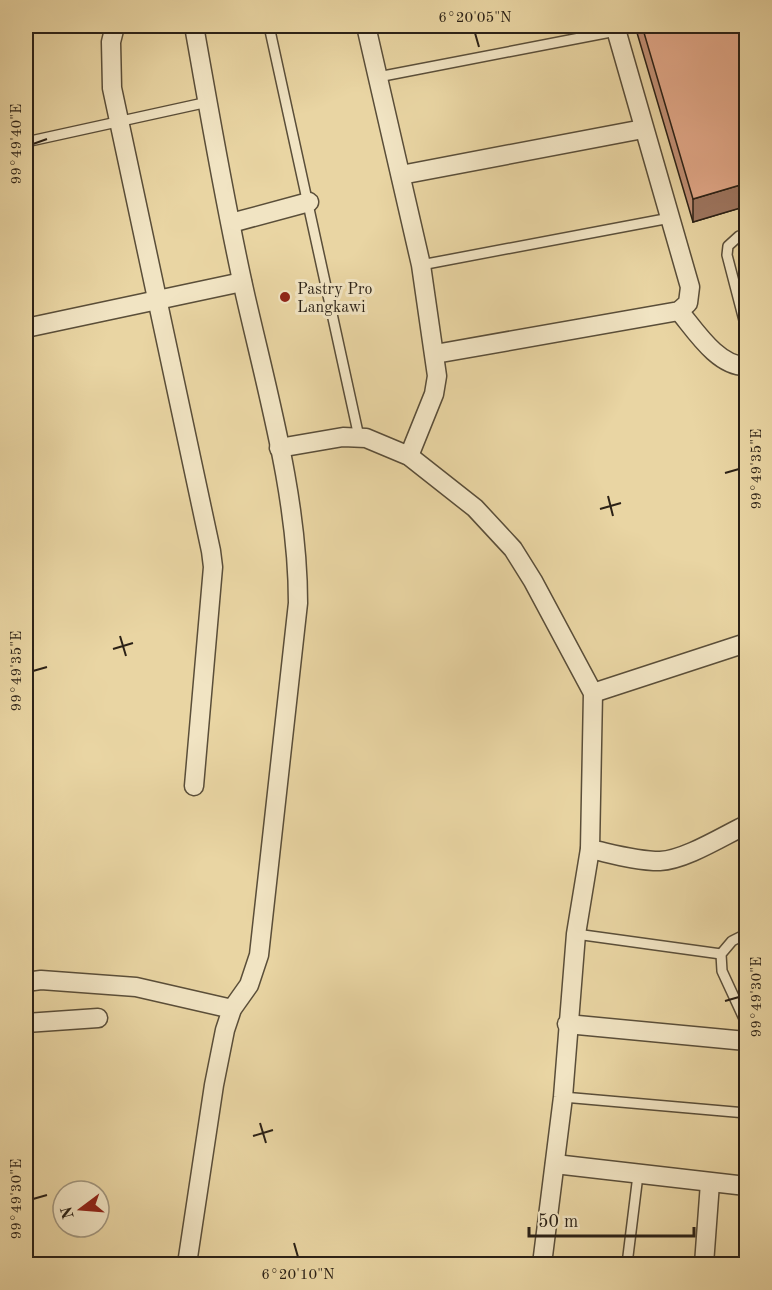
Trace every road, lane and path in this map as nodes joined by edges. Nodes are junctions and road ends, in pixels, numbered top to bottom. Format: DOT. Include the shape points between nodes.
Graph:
graph roads {
  1 [pos="115,26"];
  2 [pos="195,26"];
  3 [pos="269,26"];
  4 [pos="366,26"];
  5 [pos="615,28"];
  6 [pos="378,77"];
  7 [pos="208,102"];
  8 [pos="119,121"];
  9 [pos="644,129"];
  10 [pos="26,142"];
  11 [pos="401,175"];
  12 [pos="309,202"];
  13 [pos="670,218"];
  14 [pos="231,223"];
  15 [pos="738,237"];
  16 [pos="421,266"];
  17 [pos="242,282"];
  18 [pos="159,298"];
  19 [pos="679,311"];
  20 [pos="26,328"];
  21 [pos="747,328"];
  22 [pos="435,354"];
  23 [pos="747,366"];
  24 [pos="359,437"];
  25 [pos="279,448"];
  26 [pos="410,456"];
  27 [pos="747,643"];
  28 [pos="593,693"];
  29 [pos="194,786"];
  30 [pos="747,825"];
  31 [pos="590,849"];
  32 [pos="576,934"];
  33 [pos="747,934"];
  34 [pos="721,954"];
  35 [pos="26,982"];
  36 [pos="232,1009"];
  37 [pos="98,1018"];
  38 [pos="26,1023"];
  39 [pos="747,1023"];
  40 [pos="567,1024"];
  41 [pos="747,1041"];
  42 [pos="563,1097"];
  43 [pos="747,1113"];
  44 [pos="555,1164"];
  45 [pos="638,1175"];
  46 [pos="710,1182"];
  47 [pos="747,1186"];
  48 [pos="187,1264"];
  49 [pos="542,1264"];
  50 [pos="627,1264"];
  51 [pos="704,1264"];
  1 -- 8 [label="street" via="111,67"];
  2 -- 7 [label="street"];
  3 -- 12 [label="lane"];
  4 -- 6 [label="street"];
  5 -- 6 [label="lane"];
  5 -- 9 [label="street"];
  6 -- 11 [label="street"];
  7 -- 8 [label="lane"];
  7 -- 14 [label="street"];
  8 -- 10 [label="lane"];
  8 -- 18 [label="street"];
  9 -- 11 [label="street"];
  9 -- 13 [label="street"];
  11 -- 16 [label="street"];
  12 -- 14 [label="street"];
  12 -- 24 [label="lane"];
  13 -- 16 [label="lane"];
  13 -- 19 [label="street" via="690,287 688,303"];
  14 -- 17 [label="street"];
  15 -- 21 [label="lane" via="728,246 727,255"];
  16 -- 22 [label="street"];
  17 -- 18 [label="street"];
  17 -- 25 [label="street"];
  18 -- 20 [label="street"];
  18 -- 29 [label="street" via="213,567"];
  19 -- 22 [label="street"];
  19 -- 23 [label="street" via="725,359"];
  22 -- 26 [label="street" via="434,394"];
  24 -- 25 [label="street" via="343,436"];
  24 -- 26 [label="street"];
  25 -- 36 [label="street" via="298,568 298,603 259,955 249,985"];
  26 -- 28 [label="street" via="475,508 513,549"];
  27 -- 28 [label="street"];
  28 -- 31 [label="street"];
  30 -- 31 [label="street" via="662,861"];
  31 -- 32 [label="street"];
  32 -- 34 [label="lane"];
  32 -- 40 [label="street"];
  33 -- 34 [label="lane" via="732,941"];
  34 -- 39 [label="lane" via="722,971"];
  35 -- 36 [label="street" via="135,987"];
  36 -- 48 [label="street" via="214,1085"];
  37 -- 38 [label="street"];
  40 -- 41 [label="street"];
  40 -- 42 [label="street"];
  42 -- 43 [label="lane"];
  42 -- 44 [label="street"];
  44 -- 45 [label="street"];
  44 -- 49 [label="street"];
  45 -- 46 [label="street"];
  45 -- 50 [label="lane"];
  46 -- 47 [label="street"];
  46 -- 51 [label="street"];
}
